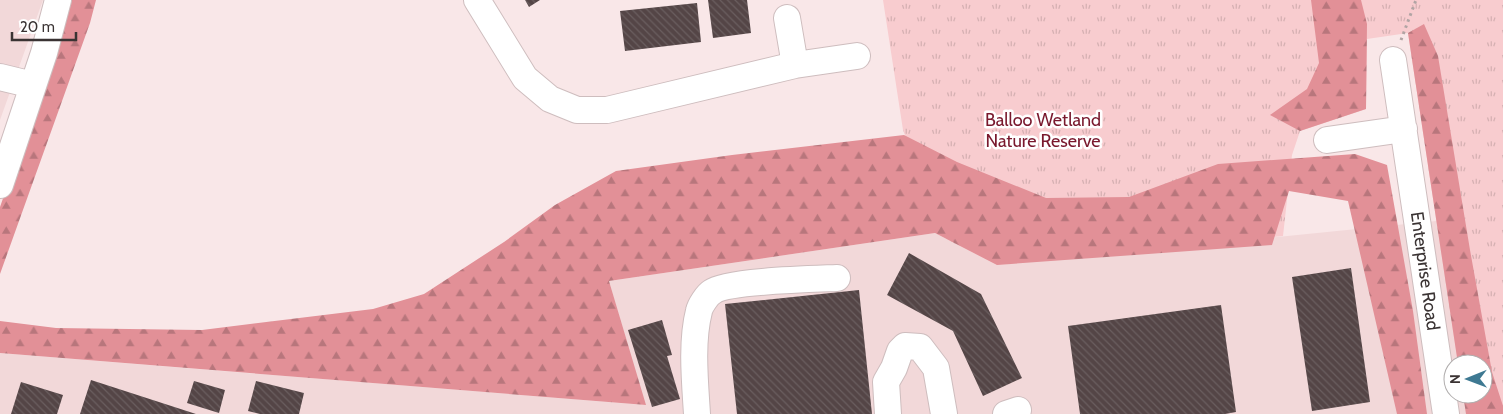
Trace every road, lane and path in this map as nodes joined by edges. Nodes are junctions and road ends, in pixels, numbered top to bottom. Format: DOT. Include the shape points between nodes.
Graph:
graph roads {
  1 [pos="58,0"];
  2 [pos="478,0"];
  3 [pos="1416,0"];
  4 [pos="787,18"];
  5 [pos="857,56"];
  6 [pos="1393,60"];
  7 [pos="795,65"];
  8 [pos="0,77"];
  9 [pos="33,85"];
  10 [pos="1404,129"];
  11 [pos="1327,140"];
  12 [pos="0,185"];
  13 [pos="837,278"];
  14 [pos="697,414"];
  15 [pos="888,414"];
  16 [pos="944,414"];
  17 [pos="1446,414"];
  1 -- 9 [label="street"];
  2 -- 7 [label="street" via="525,78 550,99 577,110 607,110"];
  3 -- 6 [label="path"];
  4 -- 7 [label="street"];
  5 -- 7 [label="street"];
  6 -- 10 [label="street, Enterprise Road"];
  8 -- 9 [label="street"];
  9 -- 12 [label="street"];
  10 -- 11 [label="street"];
  10 -- 17 [label="street, Enterprise Road"];
  13 -- 14 [label="street" via="735,285 712,292 699,308 695,337"];
  15 -- 16 [label="street" via="886,382 905,346 920,347 936,368"];
}
